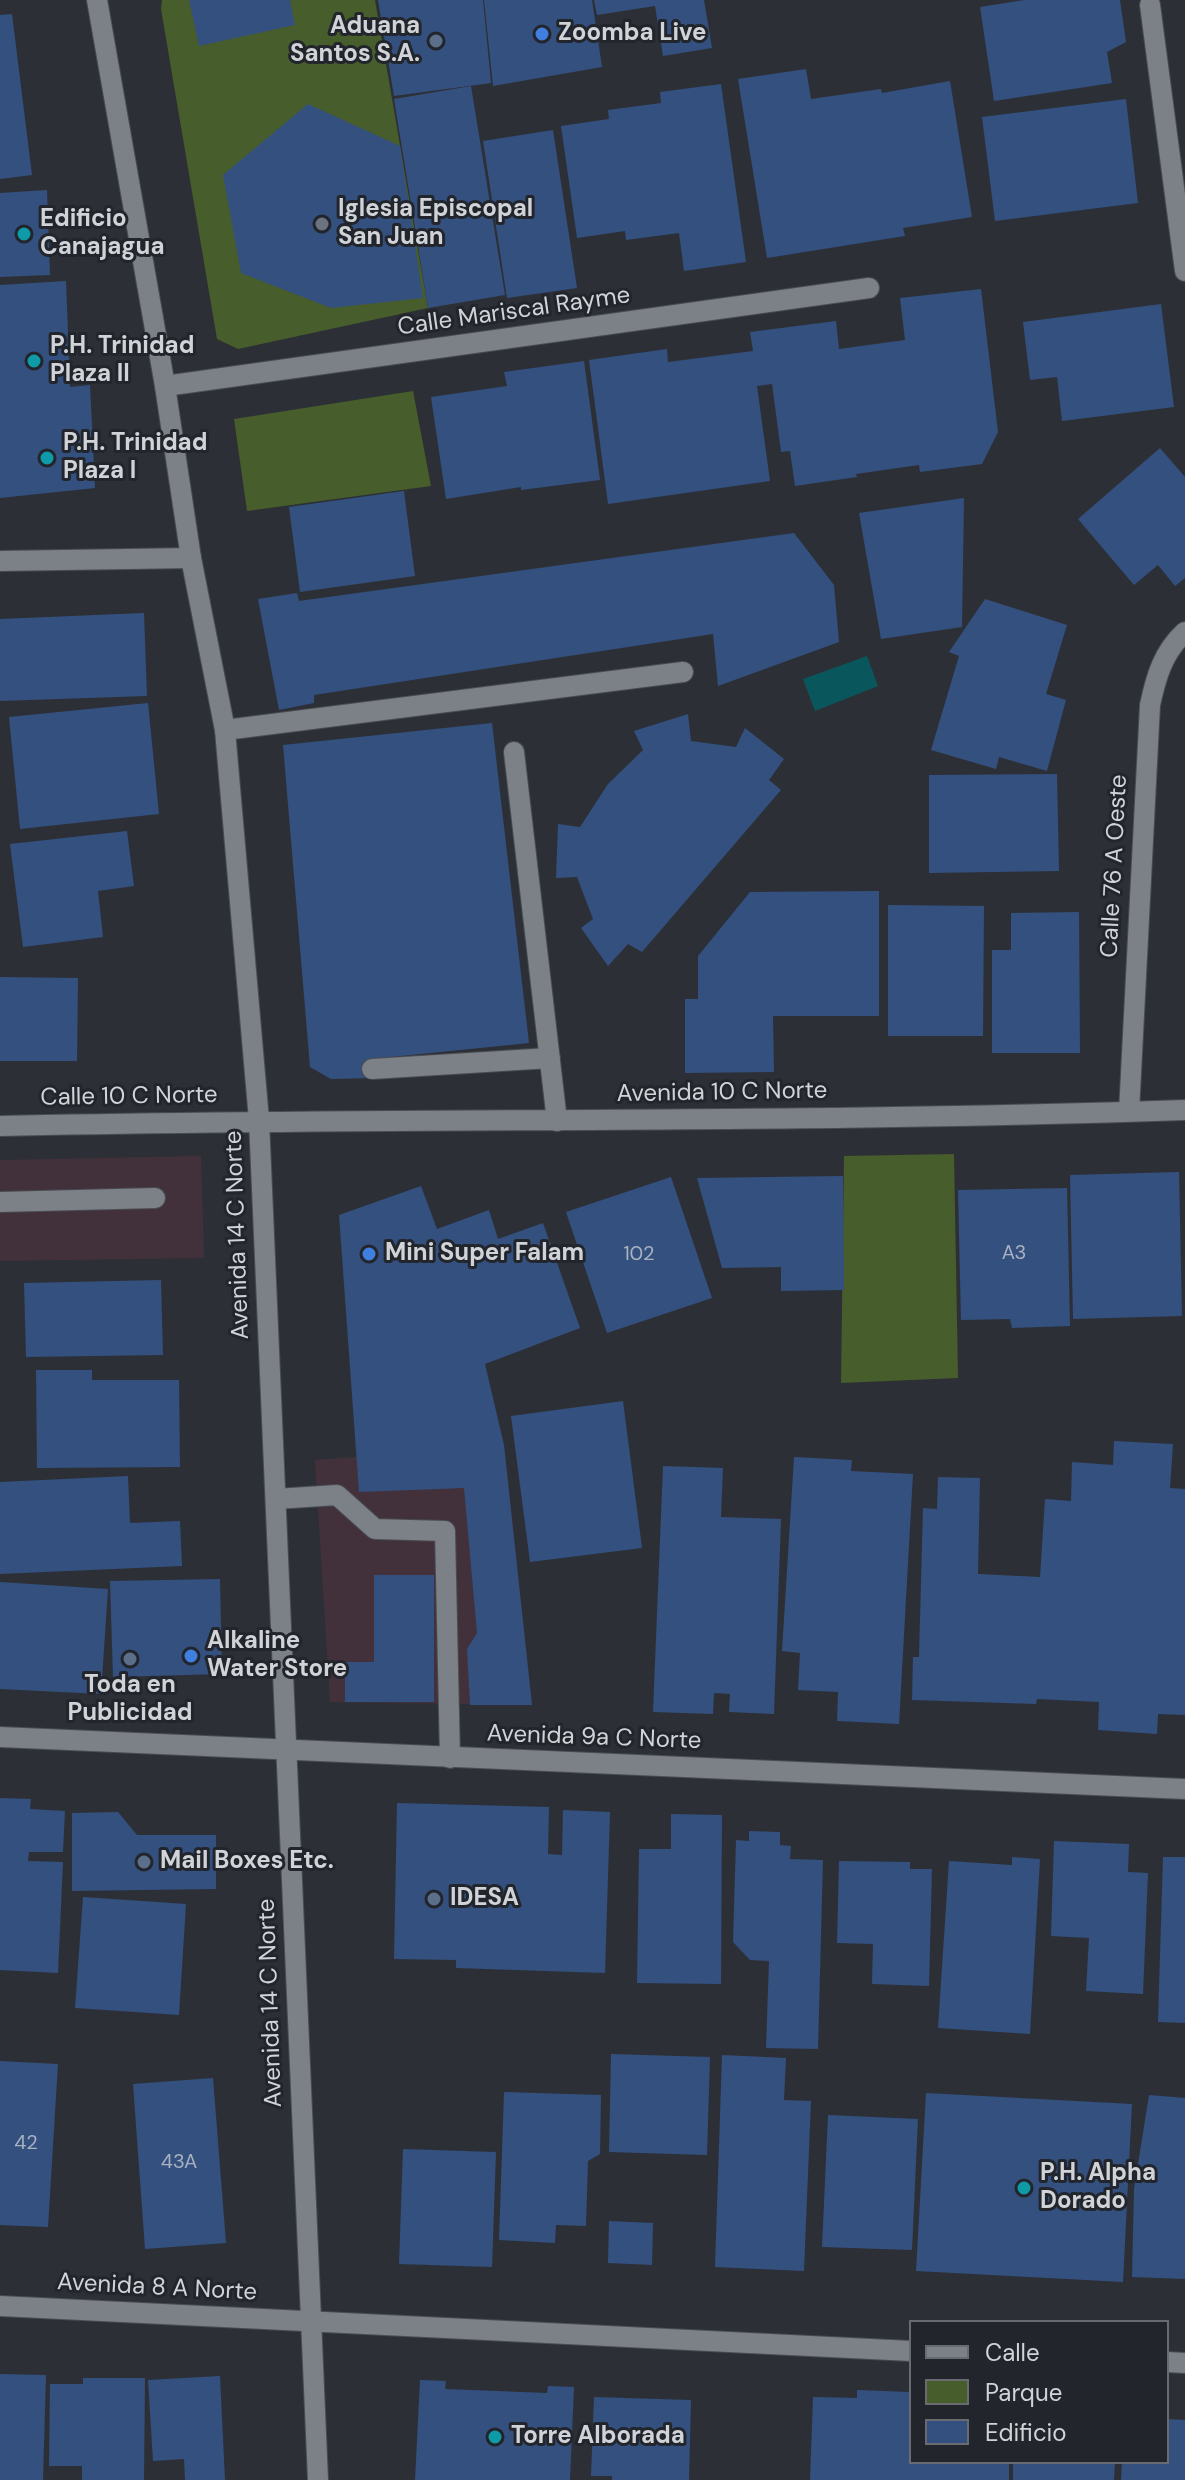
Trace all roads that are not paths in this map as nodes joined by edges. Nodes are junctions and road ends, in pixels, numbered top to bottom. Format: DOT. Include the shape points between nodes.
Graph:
graph roads {
  1 [pos="97,0"];
  2 [pos="1150,5"];
  3 [pos="1185,271"];
  4 [pos="869,288"];
  5 [pos="165,386"];
  6 [pos="191,558"];
  7 [pos="0,561"];
  8 [pos="1185,632"];
  9 [pos="683,672"];
  10 [pos="225,730"];
  11 [pos="514,752"];
  12 [pos="550,1058"];
  13 [pos="372,1069"];
  14 [pos="1185,1110"];
  15 [pos="1129,1112"];
  16 [pos="259,1120"];
  17 [pos="557,1121"];
  18 [pos="0,1126"];
  19 [pos="155,1198"];
  20 [pos="0,1202"];
  21 [pos="276,1499"];
  22 [pos="0,1737"];
  23 [pos="286,1751"];
  24 [pos="450,1758"];
  25 [pos="1185,1789"];
  26 [pos="0,2306"];
  27 [pos="310,2321"];
  28 [pos="909,2351"];
  29 [pos="318,2480"];
  1 -- 5 [label="street, Avenida 14 C Norte"];
  2 -- 3 [label="street"];
  4 -- 5 [label="street, Calle Mariscal Rayme"];
  5 -- 6 [label="street, Avenida 14 C Norte"];
  6 -- 7 [label="street"];
  6 -- 10 [label="street, Avenida 14 C Norte"];
  8 -- 15 [label="street, Calle 76 A Oeste" via="1158,669 1150,705"];
  9 -- 10 [label="street"];
  10 -- 16 [label="street, Avenida 14 C Norte"];
  11 -- 12 [label="street"];
  12 -- 13 [label="street"];
  12 -- 17 [label="street"];
  14 -- 15 [label="street, Avenida 10 C Norte"];
  15 -- 17 [label="street, Avenida 10 C Norte"];
  16 -- 17 [label="street, Avenida 10 C Norte"];
  16 -- 18 [label="street, Calle 10 C Norte"];
  16 -- 21 [label="street, Avenida 14 C Norte"];
  19 -- 20 [label="street"];
  21 -- 23 [label="street, Avenida 14 C Norte"];
  21 -- 24 [label="street" via="337,1495 375,1529 445,1531"];
  22 -- 23 [label="street, Avenida 9a C Norte"];
  23 -- 24 [label="street, Avenida 9a C Norte"];
  23 -- 27 [label="street, Avenida 14 C Norte"];
  24 -- 25 [label="street, Avenida 9a C Norte"];
  26 -- 27 [label="street, Avenida 8 A Norte"];
  27 -- 28 [label="street, Avenida 8 A Norte"];
  27 -- 29 [label="street, Avenida 14 C Norte"];
}
